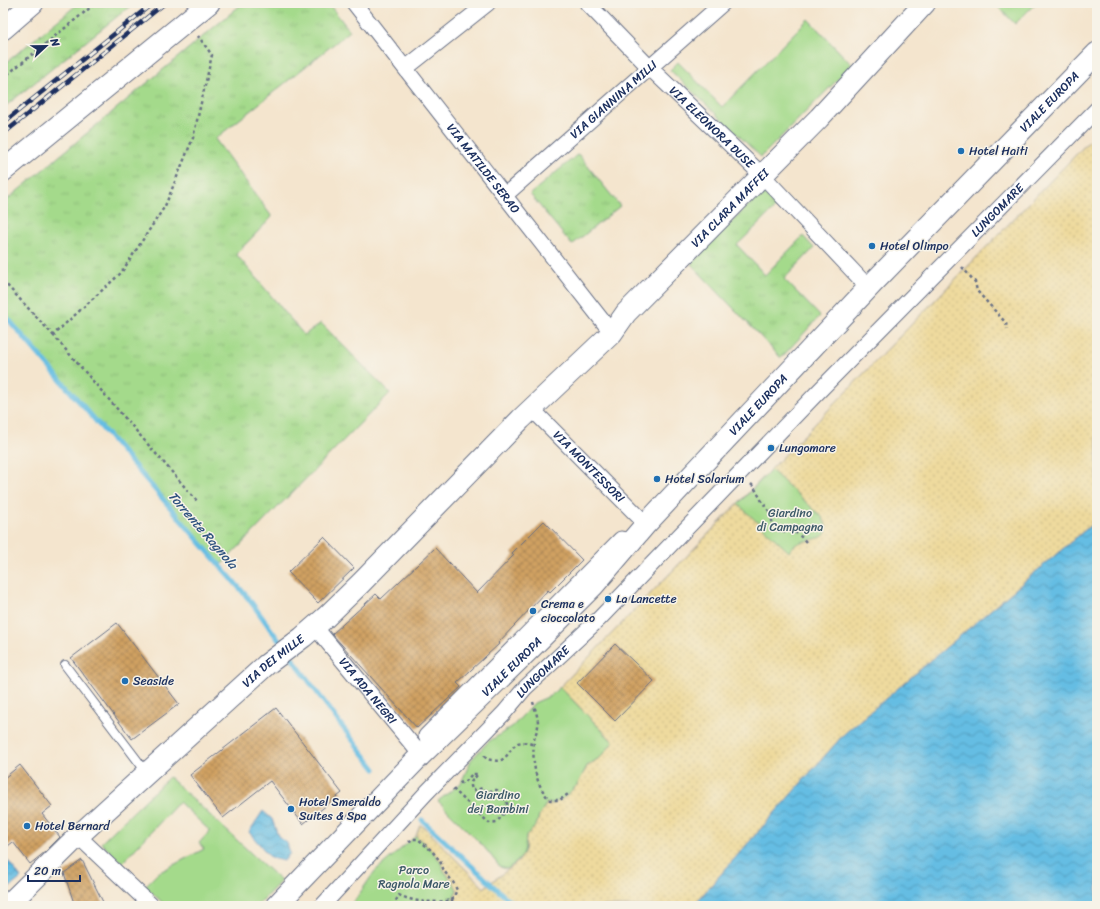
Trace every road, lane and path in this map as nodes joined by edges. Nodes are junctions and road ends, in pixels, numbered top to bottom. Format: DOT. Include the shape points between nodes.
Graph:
graph roads {
  1 [pos="33,3"];
  2 [pos="96,3"];
  3 [pos="209,3"];
  4 [pos="354,3"];
  5 [pos="488,3"];
  6 [pos="587,3"];
  7 [pos="723,3"];
  8 [pos="925,3"];
  9 [pos="187,21"];
  10 [pos="3,29"];
  11 [pos="1097,53"];
  12 [pos="406,68"];
  13 [pos="650,68"];
  14 [pos="3,78"];
  15 [pos="1097,109"];
  16 [pos="3,171"];
  17 [pos="763,176"];
  18 [pos="504,196"];
  19 [pos="952,257"];
  20 [pos="3,281"];
  21 [pos="869,288"];
  22 [pos="1007,329"];
  23 [pos="612,333"];
  24 [pos="53,335"];
  25 [pos="532,409"];
  26 [pos="744,470"];
  27 [pos="197,501"];
  28 [pos="641,525"];
  29 [pos="806,542"];
  30 [pos="309,632"];
  31 [pos="66,665"];
  32 [pos="534,703"];
  33 [pos="426,736"];
  34 [pos="534,745"];
  35 [pos="479,752"];
  36 [pos="421,755"];
  37 [pos="448,770"];
  38 [pos="148,773"];
  39 [pos="453,789"];
  40 [pos="568,794"];
  41 [pos="78,836"];
  42 [pos="409,842"];
  43 [pos="452,900"];
  44 [pos="7,906"];
  45 [pos="152,906"];
  46 [pos="276,906"];
  47 [pos="322,906"];
  48 [pos="393,906"];
  49 [pos="452,906"];
  1 -- 10 [label="street"];
  2 -- 14 [label="path"];
  3 -- 9 [label="street"];
  4 -- 12 [label="street, VIA MATILDE SERAO"];
  5 -- 12 [label="street"];
  6 -- 13 [label="street, VIA ELEONORA DUSE"];
  7 -- 13 [label="street, VIA GIANNINA MILLI"];
  8 -- 17 [label="street, VIA CLARA MAFFEI"];
  9 -- 16 [label="street"];
  9 -- 24 [label="path" via="212,55 193,138 165,206 121,273"];
  11 -- 21 [label="street, VIALE EUROPA"];
  12 -- 18 [label="street, VIA MATILDE SERAO"];
  13 -- 17 [label="street, VIA ELEONORA DUSE"];
  13 -- 18 [label="street, VIA GIANNINA MILLI"];
  15 -- 19 [label="street, LUNGOMARE"];
  17 -- 21 [label="street, VIA ELEONORA DUSE"];
  17 -- 23 [label="street, VIA CLARA MAFFEI" via="626,313"];
  18 -- 23 [label="street, VIA MATILDE SERAO"];
  19 -- 22 [label="path" via="975,282 977,291 1006,323"];
  19 -- 26 [label="street, LUNGOMARE"];
  20 -- 24 [label="path"];
  21 -- 28 [label="street, VIALE EUROPA"];
  23 -- 25 [label="street, VIA CLARA MAFFEI"];
  24 -- 27 [label="path"];
  25 -- 28 [label="street, VIA MONTESSORI"];
  25 -- 30 [label="street, VIA DEI MILLE" via="361,583"];
  26 -- 29 [label="path" via="747,481 754,487 772,515 776,528 781,532 798,533"];
  26 -- 37 [label="street, LUNGOMARE" via="600,619 525,688"];
  28 -- 33 [label="street, VIALE EUROPA"];
  28 -- 36 [label="street, VIALE EUROPA" via="594,586"];
  30 -- 36 [label="street, VIA ADA NEGRI"];
  30 -- 38 [label="street, VIA DEI MILLE" via="266,665"];
  31 -- 38 [label="lane"];
  32 -- 34 [label="path" via="539,725"];
  34 -- 35 [label="path" via="526,742 518,744 504,760 487,759"];
  34 -- 40 [label="path" via="540,789 554,801"];
  36 -- 46 [label="street, VIALE EUROPA"];
  37 -- 39 [label="path" via="461,783 472,774 478,774 471,782 472,790 497,790 507,802 507,809 497,822 489,823"];
  37 -- 47 [label="street, LUNGOMARE"];
  38 -- 41 [label="street, VIA DEI MILLE"];
  41 -- 44 [label="street, VIA DEI MILLE"];
  41 -- 45 [label="street"];
  42 -- 43 [label="path" via="418,839 432,851 454,882 457,890"];
  43 -- 48 [label="path" via="437,903 410,900 399,895"];
  43 -- 49 [label="path"];
}
